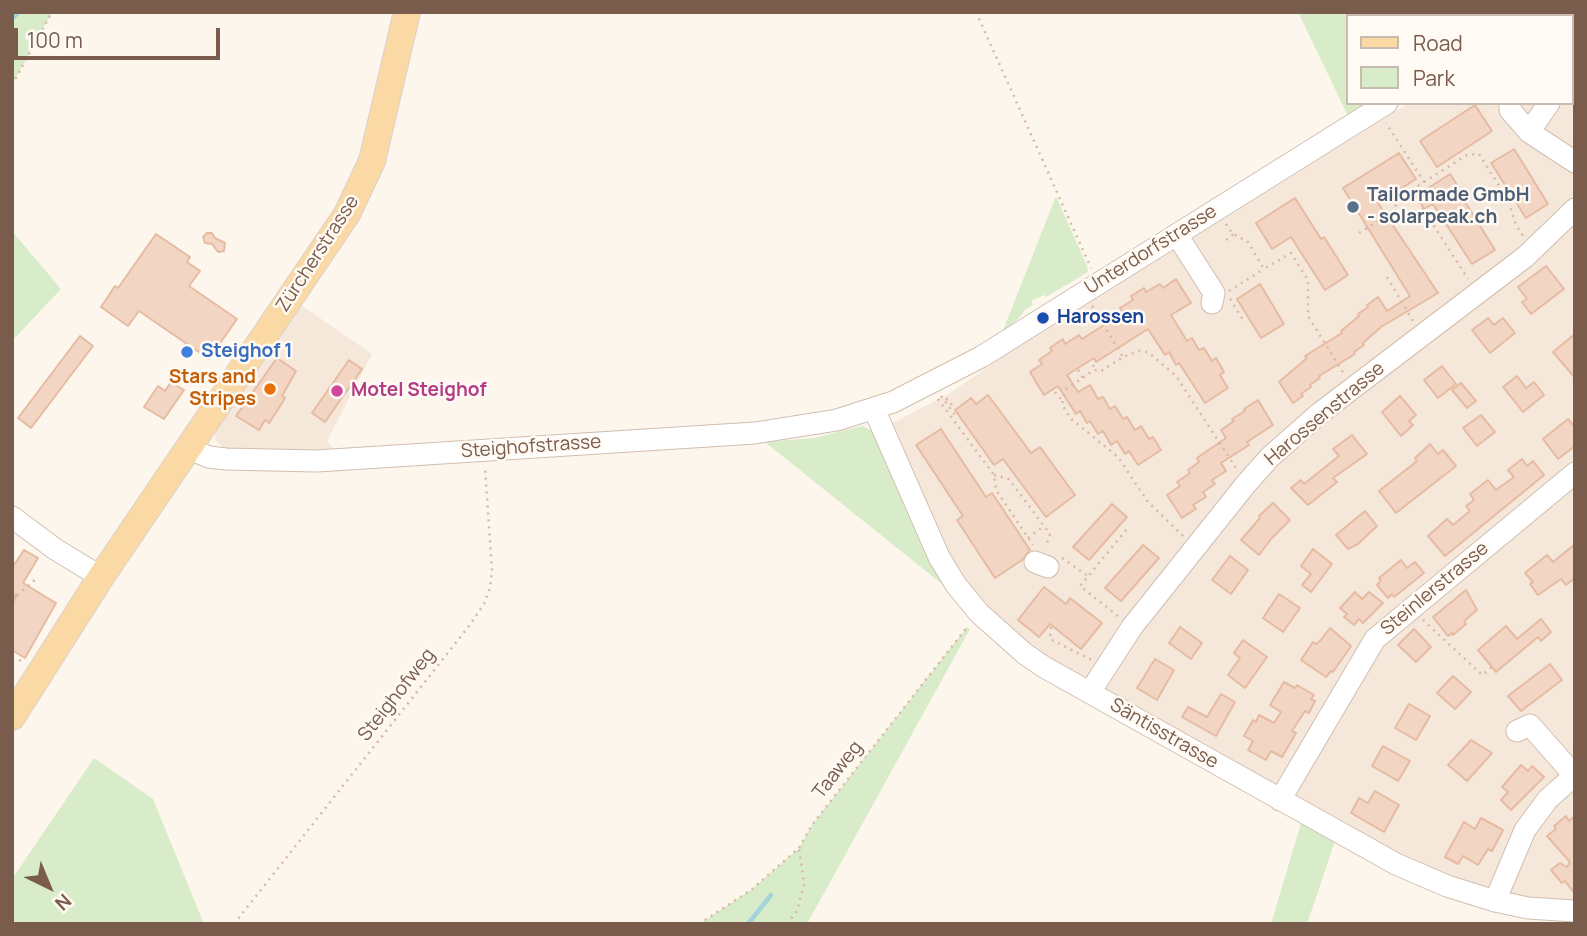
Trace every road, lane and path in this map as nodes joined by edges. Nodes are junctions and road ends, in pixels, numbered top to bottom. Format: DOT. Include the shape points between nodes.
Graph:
graph roads {
  1 [pos="52,12"];
  2 [pos="407,12"];
  3 [pos="976,12"];
  4 [pos="12,85"];
  5 [pos="1510,105"];
  6 [pos="1548,105"];
  7 [pos="1383,111"];
  8 [pos="1529,132"];
  9 [pos="1575,162"];
  10 [pos="1424,182"];
  11 [pos="1411,190"];
  12 [pos="1217,209"];
  13 [pos="1575,209"];
  14 [pos="1359,233"];
  15 [pos="1177,234"];
  16 [pos="1234,234"];
  17 [pos="1226,240"];
  18 [pos="1533,250"];
  19 [pos="1264,269"];
  20 [pos="1387,277"];
  21 [pos="1094,292"];
  22 [pos="1477,294"];
  23 [pos="1217,297"];
  24 [pos="1245,323"];
  25 [pos="1422,335"];
  26 [pos="1123,357"];
  27 [pos="1105,361"];
  28 [pos="1093,365"];
  29 [pos="1108,366"];
  30 [pos="1078,370"];
  31 [pos="1097,370"];
  32 [pos="1083,377"];
  33 [pos="1065,381"];
  34 [pos="1068,387"];
  35 [pos="1353,387"];
  36 [pos="1055,392"];
  37 [pos="1061,399"];
  38 [pos="874,409"];
  39 [pos="953,419"];
  40 [pos="187,448"];
  41 [pos="484,451"];
  42 [pos="1575,473"];
  43 [pos="994,475"];
  44 [pos="1241,477"];
  45 [pos="12,517"];
  46 [pos="1044,526"];
  47 [pos="1127,529"];
  48 [pos="1028,538"];
  49 [pos="1189,542"];
  50 [pos="1046,555"];
  51 [pos="1088,576"];
  52 [pos="101,577"];
  53 [pos="37,578"];
  54 [pos="12,600"];
  55 [pos="979,613"];
  56 [pos="1415,613"];
  57 [pos="1132,627"];
  58 [pos="1051,628"];
  59 [pos="1098,663"];
  60 [pos="1492,667"];
  61 [pos="1090,692"];
  62 [pos="12,717"];
  63 [pos="1517,731"];
  64 [pos="1575,775"];
  65 [pos="1280,800"];
  66 [pos="799,848"];
  67 [pos="1495,901"];
  68 [pos="1575,911"];
  69 [pos="234,924"];
  70 [pos="699,924"];
  71 [pos="787,924"];
  1 -- 4 [label="path"];
  2 -- 40 [label="main road, Zürcherstrasse" via="377,145 358,195"];
  3 -- 21 [label="path"];
  5 -- 8 [label="street"];
  6 -- 8 [label="street"];
  7 -- 10 [label="path"];
  7 -- 12 [label="street, Unterdorfstrasse"];
  8 -- 9 [label="street"];
  10 -- 11 [label="path"];
  10 -- 18 [label="path" via="1467,155 1479,154"];
  11 -- 14 [label="path" via="1393,202 1398,209"];
  11 -- 22 [label="path"];
  12 -- 15 [label="street, Unterdorfstrasse"];
  12 -- 16 [label="path"];
  13 -- 18 [label="street, Harossenstrasse"];
  15 -- 21 [label="street, Unterdorfstrasse"];
  15 -- 23 [label="street"];
  16 -- 17 [label="path"];
  16 -- 19 [label="path" via="1248,242"];
  18 -- 22 [label="street, Harossenstrasse"];
  19 -- 24 [label="path" via="1226,293"];
  19 -- 35 [label="path" via="1291,253 1308,280 1308,316"];
  20 -- 25 [label="path"];
  21 -- 26 [label="path"];
  21 -- 38 [label="street, Unterdorfstrasse" via="948,375"];
  22 -- 25 [label="street, Harossenstrasse"];
  25 -- 35 [label="street, Harossenstrasse"];
  26 -- 29 [label="path"];
  26 -- 44 [label="path" via="1144,350 1173,372"];
  27 -- 29 [label="path"];
  28 -- 31 [label="path"];
  29 -- 31 [label="path"];
  30 -- 32 [label="path"];
  31 -- 32 [label="path"];
  32 -- 34 [label="path"];
  33 -- 34 [label="path"];
  34 -- 37 [label="path"];
  35 -- 57 [label="street, Harossenstrasse" via="1256,472"];
  36 -- 37 [label="path"];
  37 -- 49 [label="path" via="1070,418 1118,457 1151,506"];
  38 -- 41 [label="street, Steighofstrasse" via="813,425 755,433"];
  38 -- 55 [label="street, Säntisstrasse" via="928,537"];
  39 -- 39 [label="path" via="955,415 940,397"];
  39 -- 43 [label="path"];
  40 -- 41 [label="street, Steighofstrasse" via="221,459 294,462"];
  40 -- 52 [label="main road, Zürcherstrasse"];
  41 -- 69 [label="path, Steighofweg" via="492,570 484,604"];
  42 -- 65 [label="street, Steinlerstrasse" via="1375,639"];
  43 -- 46 [label="path" via="1009,479"];
  43 -- 48 [label="path" via="996,490"];
  45 -- 52 [label="street"];
  46 -- 48 [label="path"];
  46 -- 50 [label="path" via="1051,534"];
  47 -- 51 [label="path"];
  48 -- 50 [label="path"];
  50 -- 51 [label="path"];
  51 -- 57 [label="path" via="1080,586"];
  52 -- 62 [label="main road, Zürcherstrasse"];
  53 -- 54 [label="path"];
  55 -- 61 [label="street, Säntisstrasse" via="1025,654"];
  55 -- 66 [label="path, Taaweg" via="812,825"];
  56 -- 60 [label="path" via="1482,675"];
  57 -- 61 [label="street, Harossenstrasse"];
  58 -- 59 [label="path" via="1050,639"];
  61 -- 65 [label="street, Säntisstrasse"];
  63 -- 64 [label="street" via="1530,725"];
  64 -- 67 [label="street" via="1548,799 1525,830"];
  65 -- 67 [label="street, Säntisstrasse" via="1396,864"];
  66 -- 70 [label="path, Taaweg" via="751,890"];
  66 -- 71 [label="path" via="804,884 797,911"];
  67 -- 68 [label="street, Säntisstrasse"];
}
